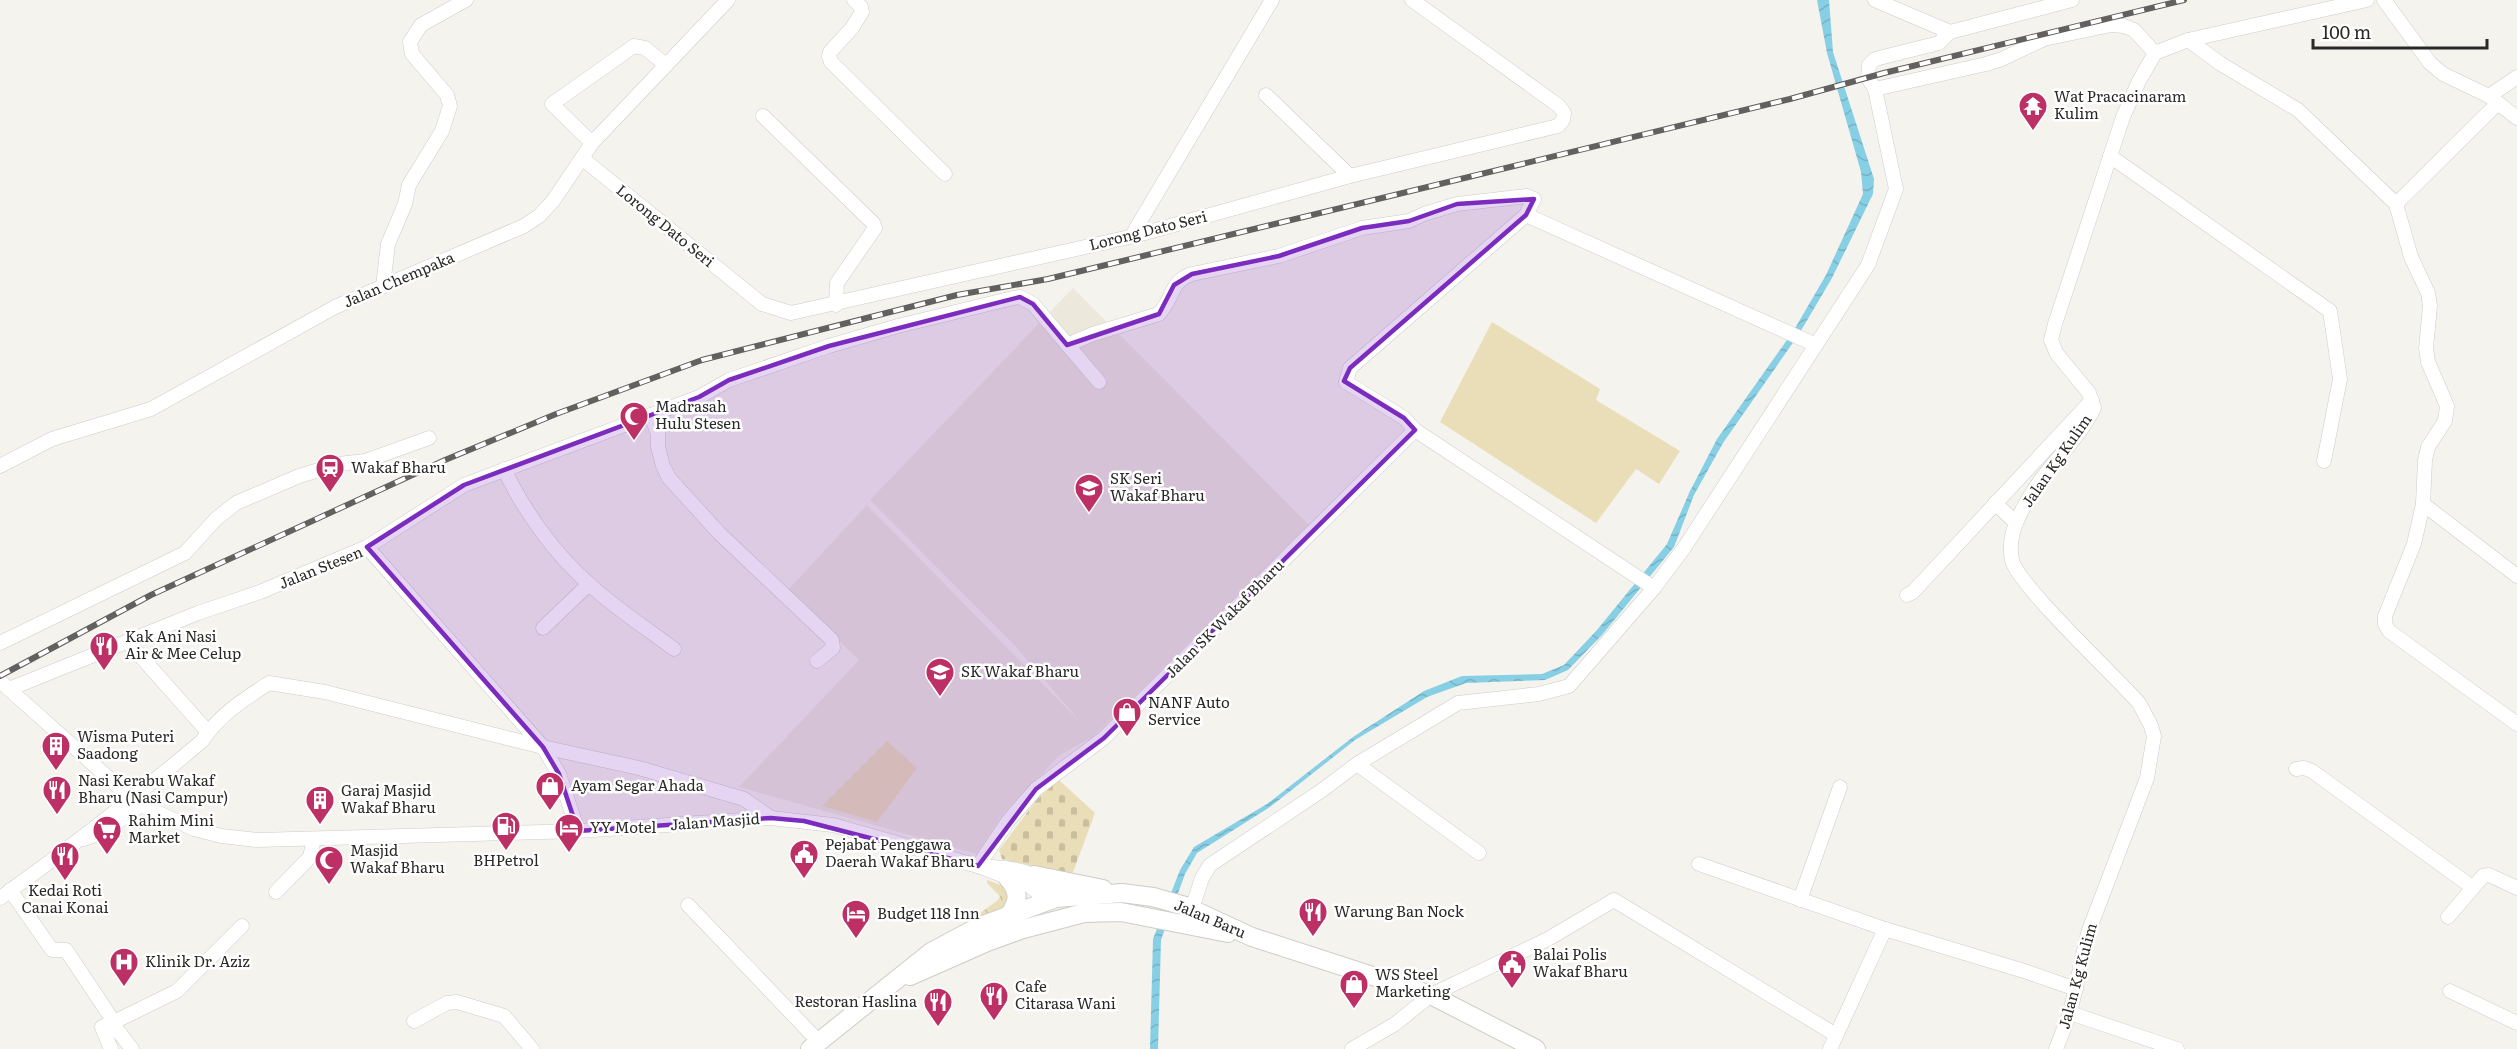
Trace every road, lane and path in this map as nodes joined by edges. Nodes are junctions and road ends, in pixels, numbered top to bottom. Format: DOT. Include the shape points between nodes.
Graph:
graph roads {
  1 [pos="466,0"];
  2 [pos="728,0"];
  3 [pos="854,0"];
  4 [pos="1272,0"];
  5 [pos="1875,0"];
  6 [pos="2072,0"];
  7 [pos="2367,0"];
  8 [pos="2384,0"];
  9 [pos="1416,1"];
  10 [pos="1950,32"];
  11 [pos="2188,40"];
  12 [pos="2155,52"];
  13 [pos="666,65"];
  14 [pos="2517,77"];
  15 [pos="1875,89"];
  16 [pos="1266,95"];
  17 [pos="2493,100"];
  18 [pos="763,116"];
  19 [pos="2517,118"];
  20 [pos="592,143"];
  21 [pos="2110,156"];
  22 [pos="582,159"];
  23 [pos="945,174"];
  24 [pos="1350,176"];
  25 [pos="2396,204"];
  26 [pos="1526,215"];
  27 [pos="1134,236"];
  28 [pos="383,286"];
  29 [pos="837,304"];
  30 [pos="1067,345"];
  31 [pos="1816,345"];
  32 [pos="1099,382"];
  33 [pos="2092,400"];
  34 [pos="651,415"];
  35 [pos="1415,430"];
  36 [pos="429,438"];
  37 [pos="2324,461"];
  38 [pos="0,466"];
  39 [pos="504,469"];
  40 [pos="1995,503"];
  41 [pos="2423,504"];
  42 [pos="2016,523"];
  43 [pos="367,547"];
  44 [pos="2517,576"];
  45 [pos="589,584"];
  46 [pos="1651,586"];
  47 [pos="1907,595"];
  48 [pos="543,628"];
  49 [pos="128,642"];
  50 [pos="0,643"];
  51 [pos="674,649"];
  52 [pos="817,661"];
  53 [pos="4,685"];
  54 [pos="2517,724"];
  55 [pos="207,731"];
  56 [pos="543,747"];
  57 [pos="1357,764"];
  58 [pos="2296,769"];
  59 [pos="1840,787"];
  60 [pos="136,802"];
  61 [pos="771,818"];
  62 [pos="578,831"];
  63 [pos="314,839"];
  64 [pos="1479,853"];
  65 [pos="1699,864"];
  66 [pos="978,866"];
  67 [pos="1034,875"];
  68 [pos="1007,877"];
  69 [pos="2472,887"];
  70 [pos="2517,888"];
  71 [pos="276,892"];
  72 [pos="1122,893"];
  73 [pos="5,894"];
  74 [pos="1800,900"];
  75 [pos="1051,903"];
  76 [pos="688,905"];
  77 [pos="1192,909"];
  78 [pos="1083,913"];
  79 [pos="1009,915"];
  80 [pos="2448,917"];
  81 [pos="242,926"];
  82 [pos="1023,929"];
  83 [pos="1885,929"];
  84 [pos="1252,937"];
  85 [pos="897,981"];
  86 [pos="2076,989"];
  87 [pos="2450,991"];
  88 [pos="1431,995"];
  89 [pos="2070,1013"];
  90 [pos="414,1021"];
  91 [pos="113,1022"];
  92 [pos="2517,1023"];
  93 [pos="1836,1035"];
  94 [pos="814,1046"];
  95 [pos="111,1049"];
  96 [pos="132,1049"];
  97 [pos="532,1049"];
  98 [pos="1352,1049"];
  99 [pos="1536,1049"];
  100 [pos="1830,1049"];
  101 [pos="2056,1049"];
  102 [pos="2177,1049"];
  1 -- 28 [label="street" via="422,25 410,42 412,54 450,103 442,131 409,184 388,244"];
  2 -- 13 [label="street, Jalan Chempaka"];
  3 -- 23 [label="street" via="862,12 830,52 831,62"];
  4 -- 27 [label="street"];
  5 -- 10 [label="street"];
  6 -- 10 [label="street"];
  7 -- 11 [label="street"];
  8 -- 17 [label="street" via="2430,63"];
  9 -- 24 [label="street, Lorong Dato Seri" via="1559,106 1563,120 1558,126"];
  10 -- 15 [label="street" via="1939,44 1875,59 1869,65 1868,78"];
  11 -- 12 [label="street"];
  11 -- 25 [label="street" via="2298,110"];
  12 -- 15 [label="street" via="2134,30 2111,25 2044,39 1986,64"];
  12 -- 21 [label="street, Jalan Kg Kulim" via="2123,117"];
  13 -- 20 [label="street, Jalan Chempaka"];
  13 -- 20 [label="street" via="645,48 634,46 552,104"];
  14 -- 17 [label="street"];
  15 -- 31 [label="street" via="1896,189 1868,265"];
  16 -- 24 [label="street"];
  17 -- 19 [label="street"];
  17 -- 25 [label="street"];
  18 -- 29 [label="street" via="875,228 837,283"];
  20 -- 22 [label="street, Jalan Chempaka"];
  21 -- 33 [label="street, Jalan Kg Kulim" via="2052,340 2057,354"];
  21 -- 37 [label="street" via="2330,311 2340,379"];
  22 -- 28 [label="street, Jalan Chempaka" via="553,201 524,226"];
  22 -- 29 [label="street, Lorong Dato Seri" via="762,304 791,313"];
  24 -- 27 [label="street, Lorong Dato Seri"];
  25 -- 41 [label="street" via="2411,257 2428,293 2428,362 2447,406 2445,421 2428,447"];
  26 -- 30 [label="street" via="1534,199 1527,196 1457,204 1409,221 1362,228 1279,256 1181,277 1159,314"];
  26 -- 31 [label="street"];
  26 -- 35 [label="street" via="1350,368 1346,382 1404,418"];
  27 -- 29 [label="street, Lorong Dato Seri"];
  28 -- 38 [label="street, Jalan Chempaka" via="335,307 165,403 52,439"];
  30 -- 32 [label="street"];
  30 -- 34 [label="street" via="1033,304 1013,297 829,346 729,380 699,397"];
  31 -- 46 [label="street" via="1684,548"];
  33 -- 40 [label="street"];
  33 -- 42 [label="street, Jalan Kg Kulim" via="2094,408 2087,423 2031,495"];
  34 -- 39 [label="street"];
  34 -- 52 [label="street" via="669,478 719,533 832,639 833,648"];
  35 -- 46 [label="street"];
  35 -- 66 [label="street, Jalan SK Wakaf Bharu" via="1104,738 1036,789"];
  36 -- 50 [label="street" via="365,461 339,464 291,479 236,503 185,553"];
  39 -- 43 [label="street" via="464,485"];
  39 -- 45 [label="street" via="516,494 553,546"];
  40 -- 42 [label="street"];
  40 -- 47 [label="street"];
  41 -- 44 [label="street"];
  41 -- 54 [label="street" via="2414,544 2391,598 2385,624 2389,631"];
  42 -- 86 [label="street, Jalan Kg Kulim" via="2010,543 2012,564 2031,590 2139,703 2154,736 2147,778 2088,933"];
  43 -- 49 [label="street, Jalan Stesen"];
  43 -- 56 [label="street, Jalan Stesen"];
  45 -- 48 [label="street"];
  45 -- 51 [label="street"];
  46 -- 57 [label="street" via="1569,686 1539,694 1458,703"];
  49 -- 53 [label="street, Jalan Stesen"];
  49 -- 55 [label="street"];
  53 -- 60 [label="street, Jalan Masjid"];
  55 -- 56 [label="street" via="230,709 269,683 325,692"];
  55 -- 60 [label="street" via="202,741"];
  56 -- 61 [label="street" via="639,768 725,793 751,803"];
  56 -- 62 [label="street, Jalan Stesen" via="559,774"];
  57 -- 64 [label="street"];
  57 -- 77 [label="street" via="1210,865"];
  58 -- 69 [label="street" via="2312,771"];
  59 -- 74 [label="street"];
  60 -- 63 [label="street, Jalan Masjid" via="174,821 221,836"];
  60 -- 73 [label="street" via="98,824 82,840"];
  61 -- 62 [label="street, Jalan Masjid"];
  61 -- 66 [label="street, Jalan Masjid" via="833,825"];
  62 -- 63 [label="street, Jalan Masjid"];
  63 -- 71 [label="street" via="310,857"];
  65 -- 74 [label="street"];
  66 -- 67 [label="street, Jalan Masjid"];
  66 -- 68 [label="street, Jalan Masjid"];
  67 -- 72 [label="main road"];
  67 -- 75 [label="street" via="1051,890"];
  68 -- 75 [label="street, Jalan Masjid" via="1028,885"];
  68 -- 79 [label="main road" via="1018,897"];
  69 -- 70 [label="street" via="2489,875"];
  69 -- 80 [label="street"];
  72 -- 75 [label="main road, Jalan Baru"];
  72 -- 77 [label="main road, Jalan Baru" via="1153,897"];
  73 -- 91 [label="street" via="52,950 66,950"];
  74 -- 83 [label="street"];
  75 -- 78 [label="main road"];
  75 -- 79 [label="main road, Jalan Baru"];
  75 -- 82 [label="main road"];
  76 -- 94 [label="street"];
  77 -- 84 [label="main road, Jalan Baru"];
  78 -- 82 [label="main road, Jalan Baru"];
  78 -- 84 [label="main road, Jalan Baru" via="1150,916"];
  79 -- 85 [label="main road, Jalan Baru" via="931,952"];
  81 -- 91 [label="street" via="177,991"];
  82 -- 85 [label="main road, Jalan Baru"];
  83 -- 86 [label="street"];
  83 -- 93 [label="street"];
  84 -- 88 [label="main road"];
  85 -- 94 [label="main road, Jalan Baru"];
  86 -- 89 [label="street, Jalan Kg Kulim"];
  87 -- 92 [label="street"];
  88 -- 93 [label="street" via="1548,939 1614,900"];
  88 -- 98 [label="street" via="1395,1024"];
  88 -- 99 [label="main road"];
  89 -- 101 [label="street, Jalan Kg Kulim"];
  89 -- 102 [label="street"];
  90 -- 97 [label="street" via="447,1003 457,1002 500,1014"];
  91 -- 95 [label="street" via="102,1027"];
  91 -- 96 [label="street"];
  93 -- 100 [label="street"];
}
